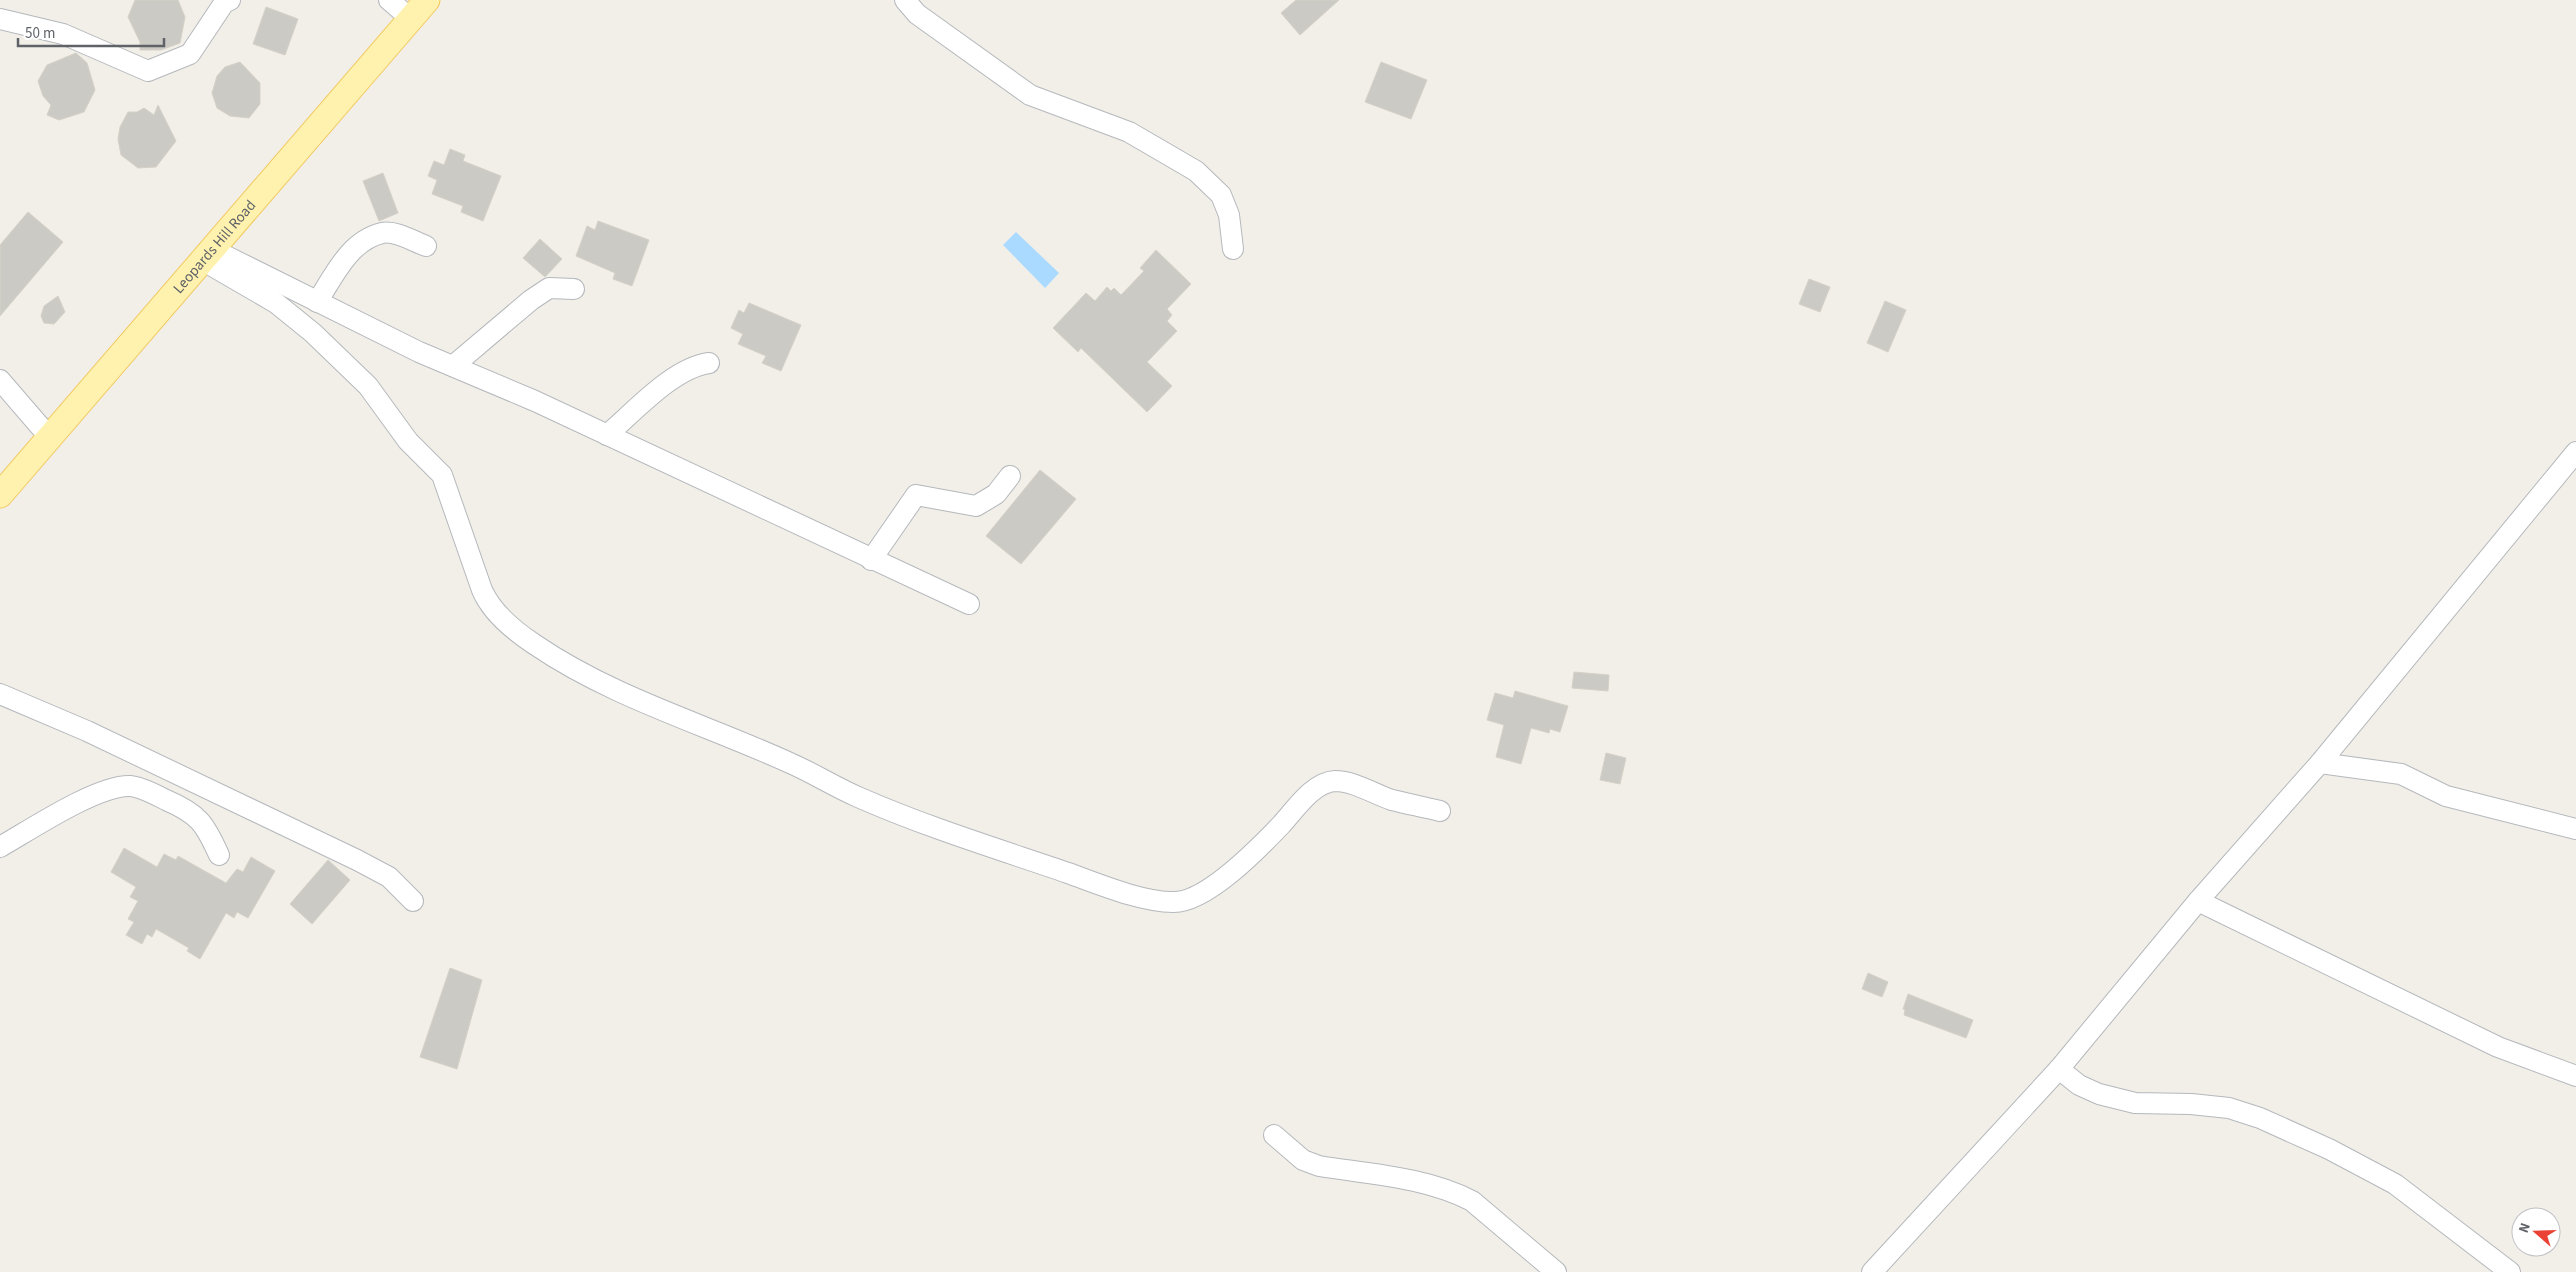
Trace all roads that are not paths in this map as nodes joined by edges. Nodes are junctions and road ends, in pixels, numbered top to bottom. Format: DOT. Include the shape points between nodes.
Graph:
graph roads {
  1 [pos="230,0"];
  2 [pos="389,0"];
  3 [pos="428,0"];
  4 [pos="905,0"];
  5 [pos="0,19"];
  6 [pos="411,19"];
  7 [pos="426,246"];
  8 [pos="1233,249"];
  9 [pos="207,255"];
  10 [pos="574,289"];
  11 [pos="317,302"];
  12 [pos="709,363"];
  13 [pos="453,366"];
  14 [pos="0,380"];
  15 [pos="607,435"];
  16 [pos="50,438"];
  17 [pos="2572,463"];
  18 [pos="1010,476"];
  19 [pos="1,491"];
  20 [pos="871,560"];
  21 [pos="969,604"];
  22 [pos="0,694"];
  23 [pos="2320,763"];
  24 [pos="1440,811"];
  25 [pos="2576,829"];
  26 [pos="0,847"];
  27 [pos="219,854"];
  28 [pos="413,900"];
  29 [pos="2198,901"];
  30 [pos="2059,1069"];
  31 [pos="2576,1076"];
  32 [pos="1274,1135"];
  33 [pos="1556,1272"];
  34 [pos="1872,1272"];
  35 [pos="2510,1272"];
  1 -- 5 [label="street" via="224,3 190,54 148,71 63,34"];
  2 -- 6 [label="street"];
  3 -- 6 [label="main road, Leopards Hill Road"];
  4 -- 8 [label="street" via="917,14 1030,95 1129,132 1196,171 1221,195 1229,215"];
  6 -- 9 [label="main road, Leopards Hill Road"];
  7 -- 11 [label="street" via="396,234 382,233 352,249"];
  9 -- 11 [label="street"];
  9 -- 16 [label="main road, Leopards Hill Road"];
  9 -- 24 [label="street" via="313,333 368,386 408,441 435,466 448,490 488,604 499,616 534,644 626,695 790,762 858,797 920,822 1160,901 1184,902 1205,893 1279,827 1310,794 1330,782 1343,782 1393,800"];
  10 -- 13 [label="street" via="549,288"];
  11 -- 13 [label="street"];
  12 -- 15 [label="street" via="694,365 672,379"];
  13 -- 15 [label="street"];
  14 -- 16 [label="street"];
  15 -- 20 [label="street"];
  16 -- 19 [label="main road, Leopards Hill Road"];
  17 -- 23 [label="street"];
  18 -- 20 [label="street" via="996,494 976,506 916,495"];
  20 -- 21 [label="street"];
  22 -- 28 [label="street" via="87,731 357,860 389,877"];
  23 -- 25 [label="street" via="2401,774 2446,796"];
  23 -- 29 [label="street"];
  26 -- 27 [label="street" via="79,803 110,789 131,786 180,806 206,825"];
  29 -- 30 [label="street"];
  29 -- 31 [label="street" via="2498,1047"];
  30 -- 34 [label="street"];
  30 -- 35 [label="street" via="2099,1094 2135,1103 2229,1108 2260,1118 2329,1149 2395,1184"];
  32 -- 33 [label="street" via="1303,1160 1319,1166 1456,1192 1472,1201"];
}
